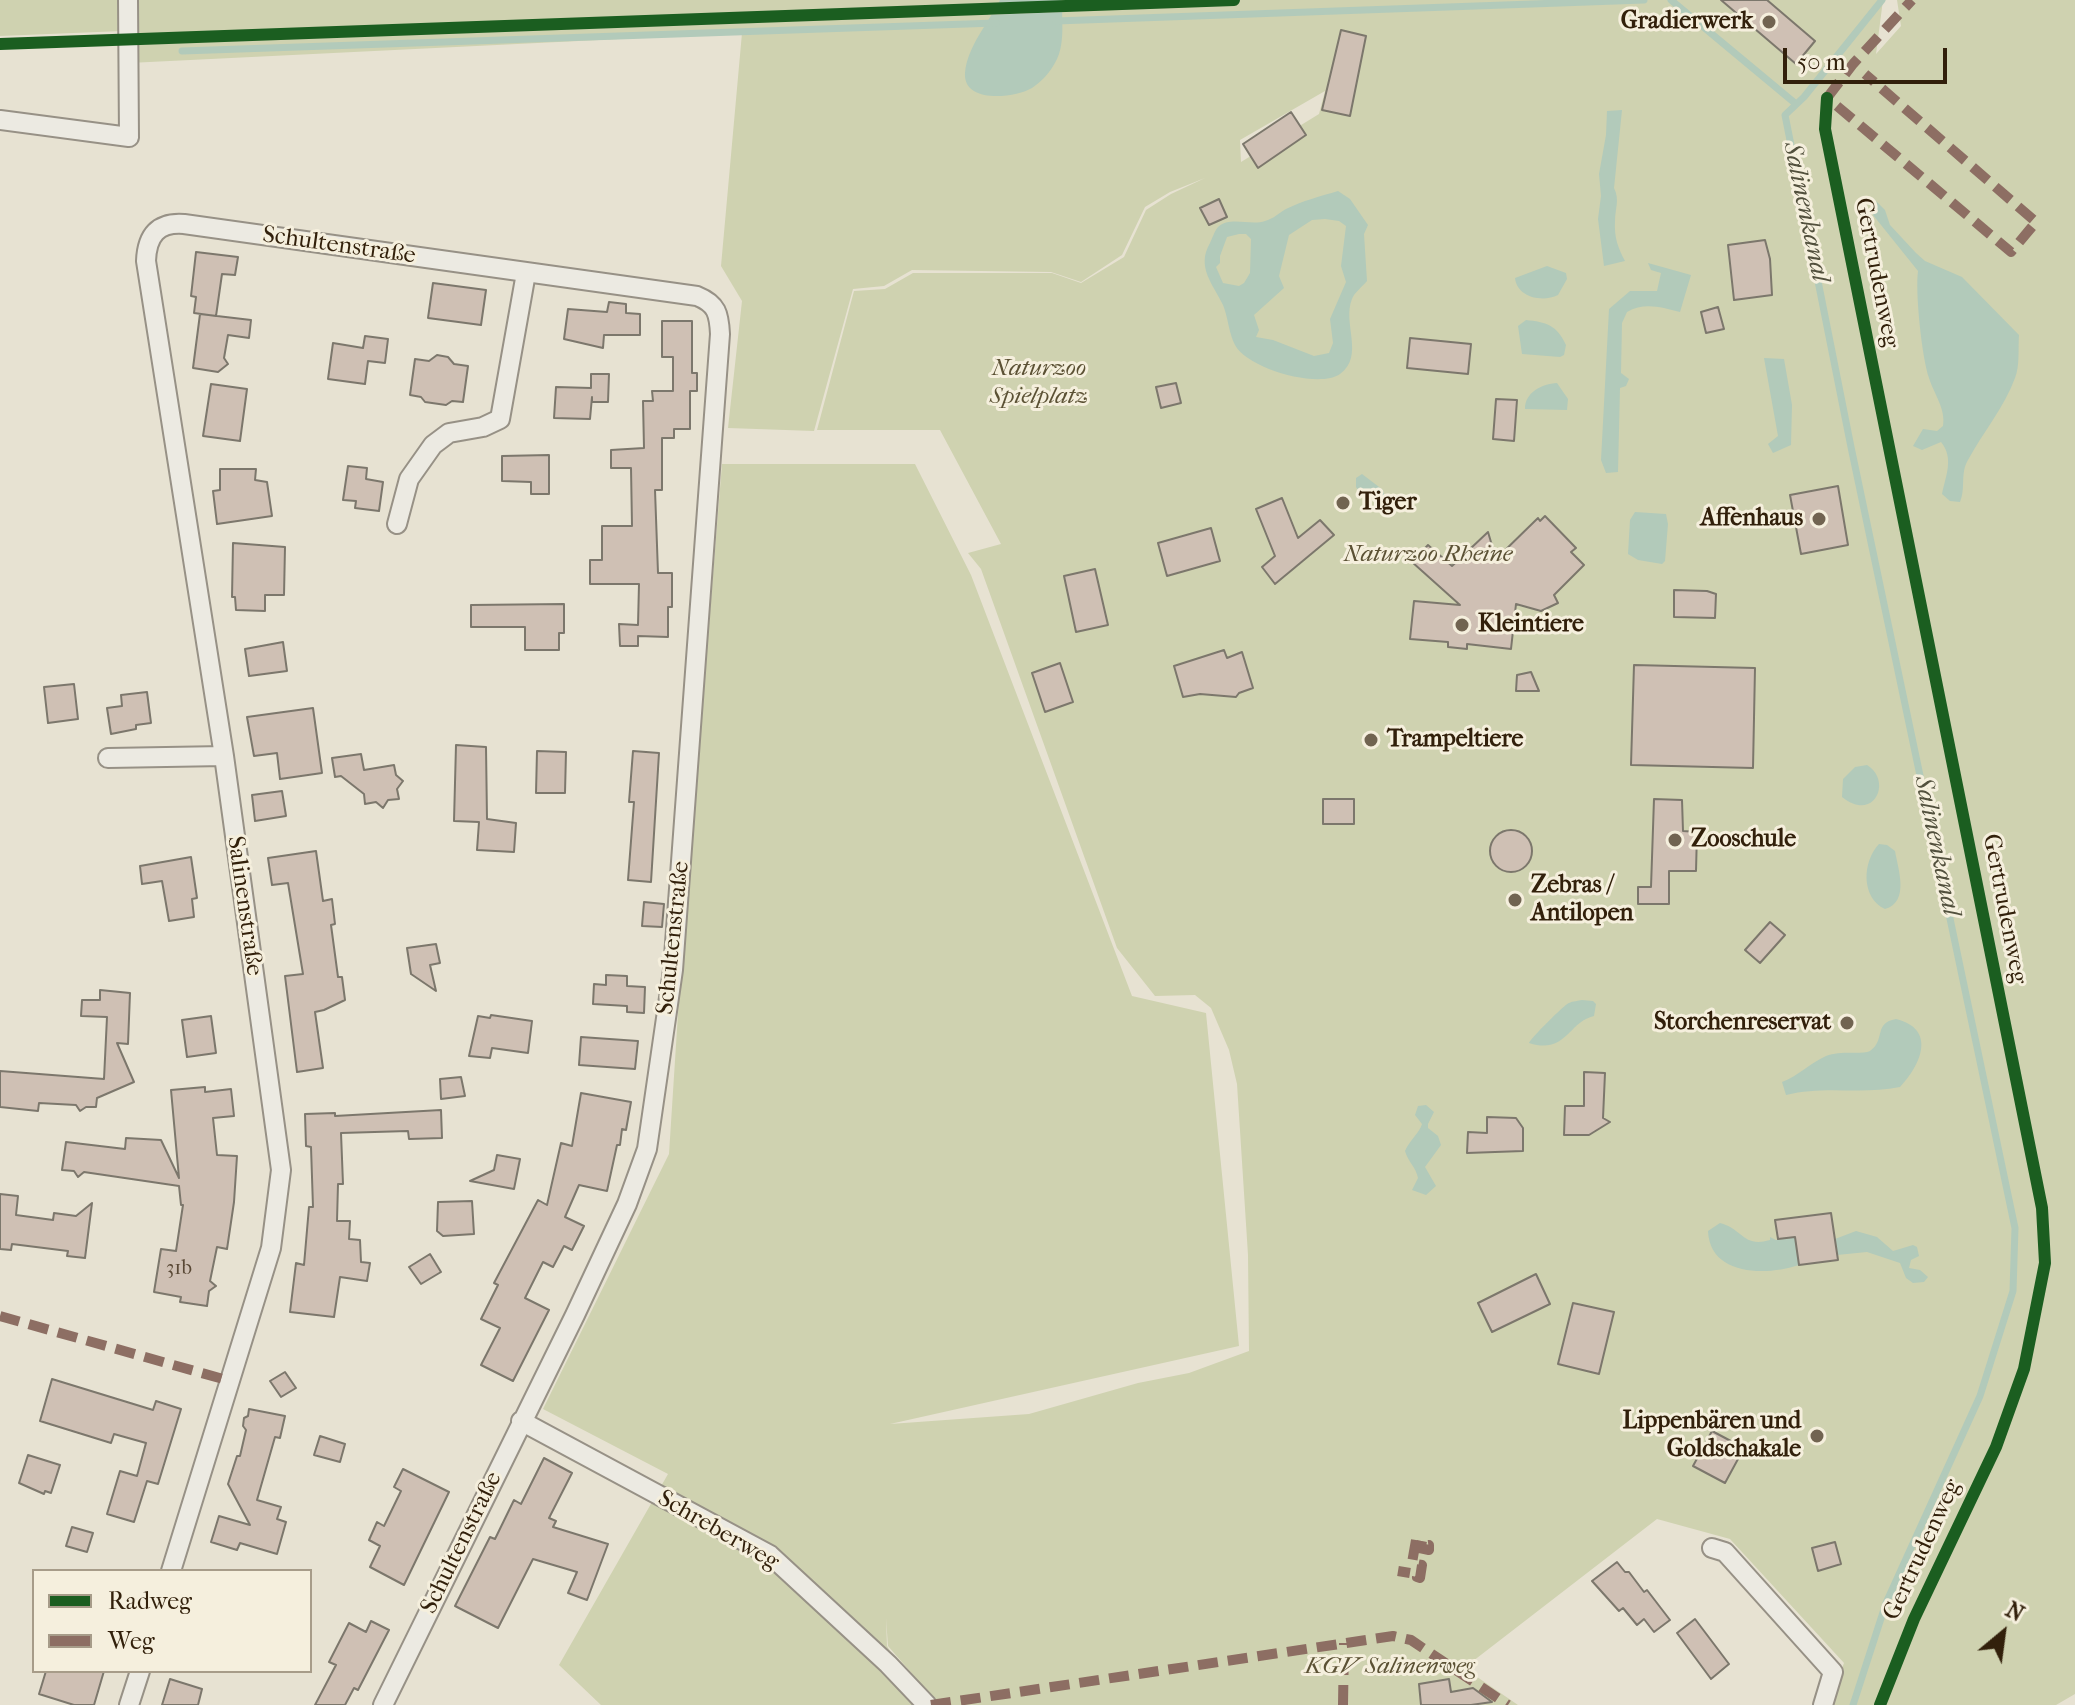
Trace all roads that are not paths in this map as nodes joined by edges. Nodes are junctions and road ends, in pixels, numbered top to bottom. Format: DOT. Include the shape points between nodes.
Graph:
graph roads {
  1 [pos="128,0"];
  2 [pos="0,120"];
  3 [pos="154,232"];
  4 [pos="526,273"];
  5 [pos="397,524"];
  6 [pos="224,756"];
  7 [pos="108,758"];
  8 [pos="521,1421"];
  9 [pos="1712,1548"];
  10 [pos="172,1569"];
  11 [pos="139,1673"];
  12 [pos="129,1705"];
  13 [pos="383,1705"];
  14 [pos="927,1705"];
  15 [pos="1823,1705"];
  1 -- 2 [label="street" via="129,137"];
  3 -- 4 [label="street, Schultenstraße" via="168,223 184,224"];
  3 -- 6 [label="street, Salinenstraße" via="146,261"];
  4 -- 5 [label="street" via="500,419 449,433 433,445 409,479"];
  4 -- 8 [label="street, Schultenstraße" via="697,296 718,312 720,334 673,970 647,1149 627,1204"];
  6 -- 7 [label="street"];
  6 -- 10 [label="street, Salinenstraße" via="281,1170 271,1248"];
  8 -- 13 [label="street, Schultenstraße"];
  8 -- 14 [label="street, Schreberweg" via="770,1555"];
  9 -- 15 [label="street" via="1725,1552 1833,1672"];
  11 -- 12 [label="street"];
}
